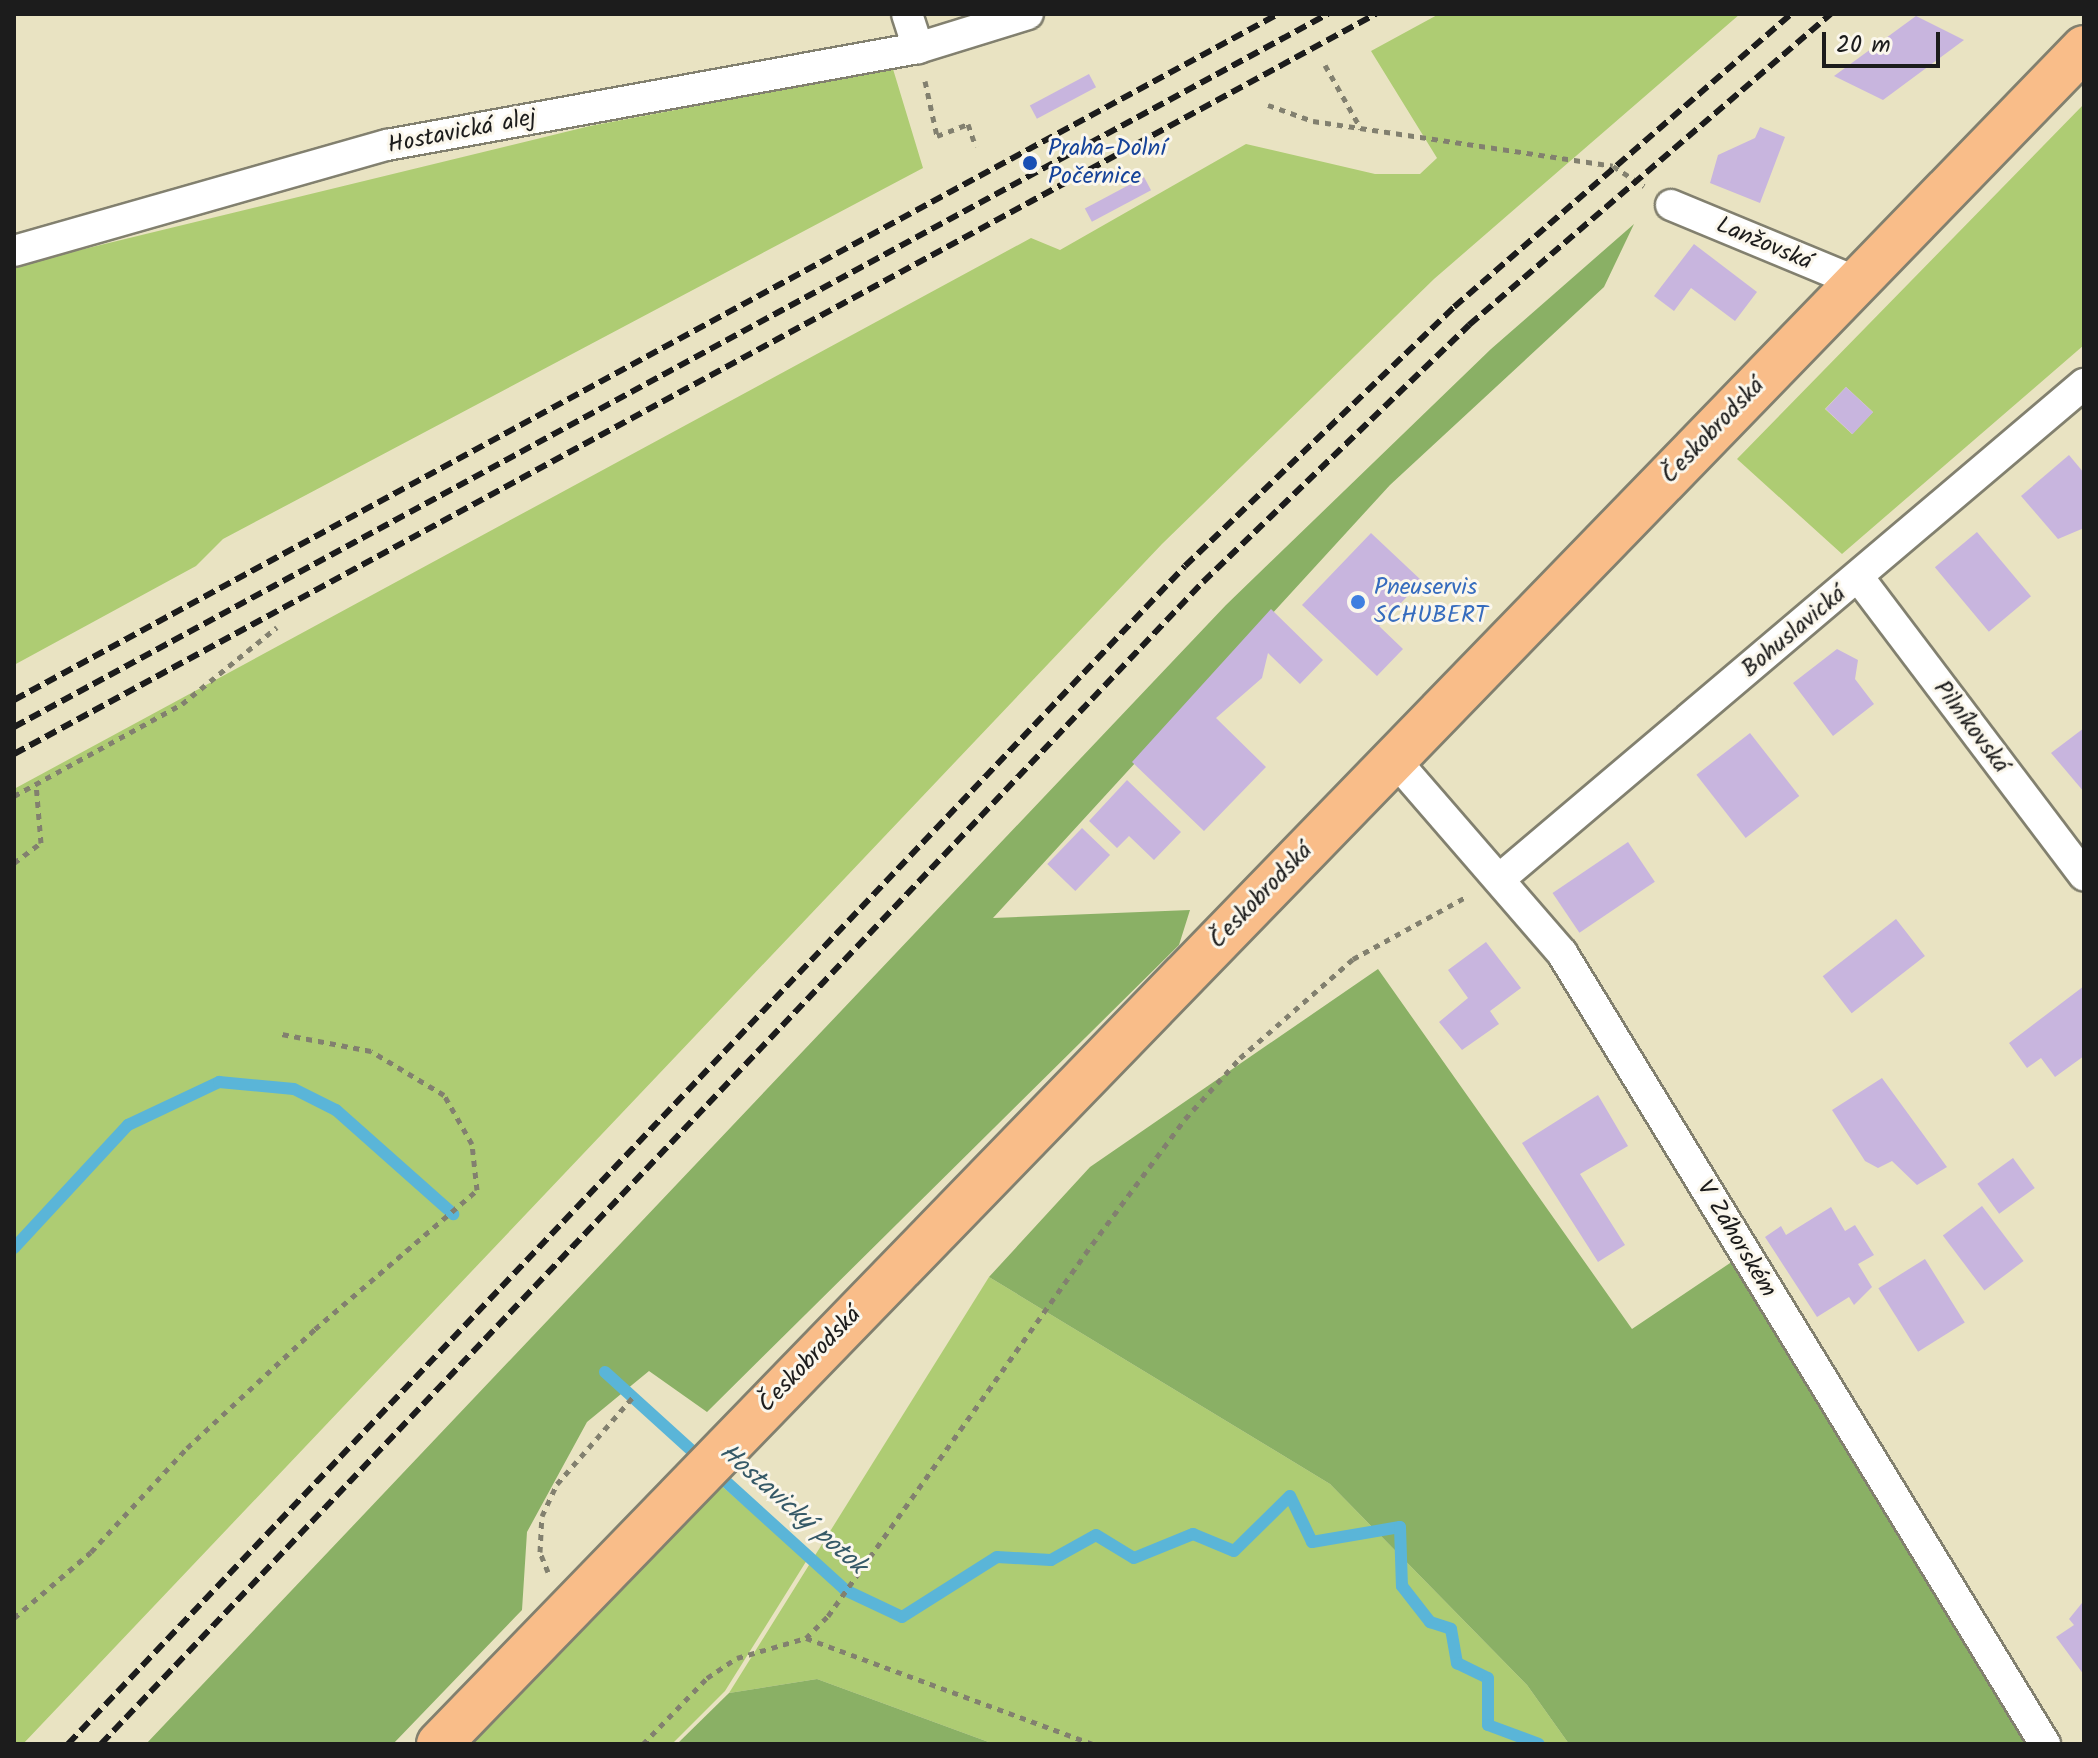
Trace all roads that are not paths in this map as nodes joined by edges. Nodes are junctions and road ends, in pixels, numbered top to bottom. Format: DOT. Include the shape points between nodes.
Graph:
graph roads {
  1 [pos="907,14"];
  2 [pos="1028,14"];
  3 [pos="918,48"];
  4 [pos="2084,48"];
  5 [pos="1671,205"];
  6 [pos="14,251"];
  7 [pos="1857,282"];
  8 [pos="2084,384"];
  9 [pos="1859,578"];
  10 [pos="1394,759"];
  11 [pos="2084,875"];
  12 [pos="1502,877"];
  13 [pos="439,1744"];
  14 [pos="2045,1744"];
  1 -- 3 [label="street"];
  2 -- 3 [label="street, Hostavická alej"];
  3 -- 6 [label="street, Hostavická alej" via="387,145"];
  4 -- 7 [label="main road, Českobrodská"];
  5 -- 7 [label="street, Lanžovská"];
  7 -- 10 [label="main road, Českobrodská"];
  8 -- 9 [label="street, Bohuslavická"];
  9 -- 11 [label="street, Pilníkovská"];
  9 -- 12 [label="street, Bohuslavická"];
  10 -- 12 [label="street, V Záhorském"];
  10 -- 13 [label="main road, Českobrodská"];
  12 -- 14 [label="street, V Záhorském" via="1562,953"];
}
